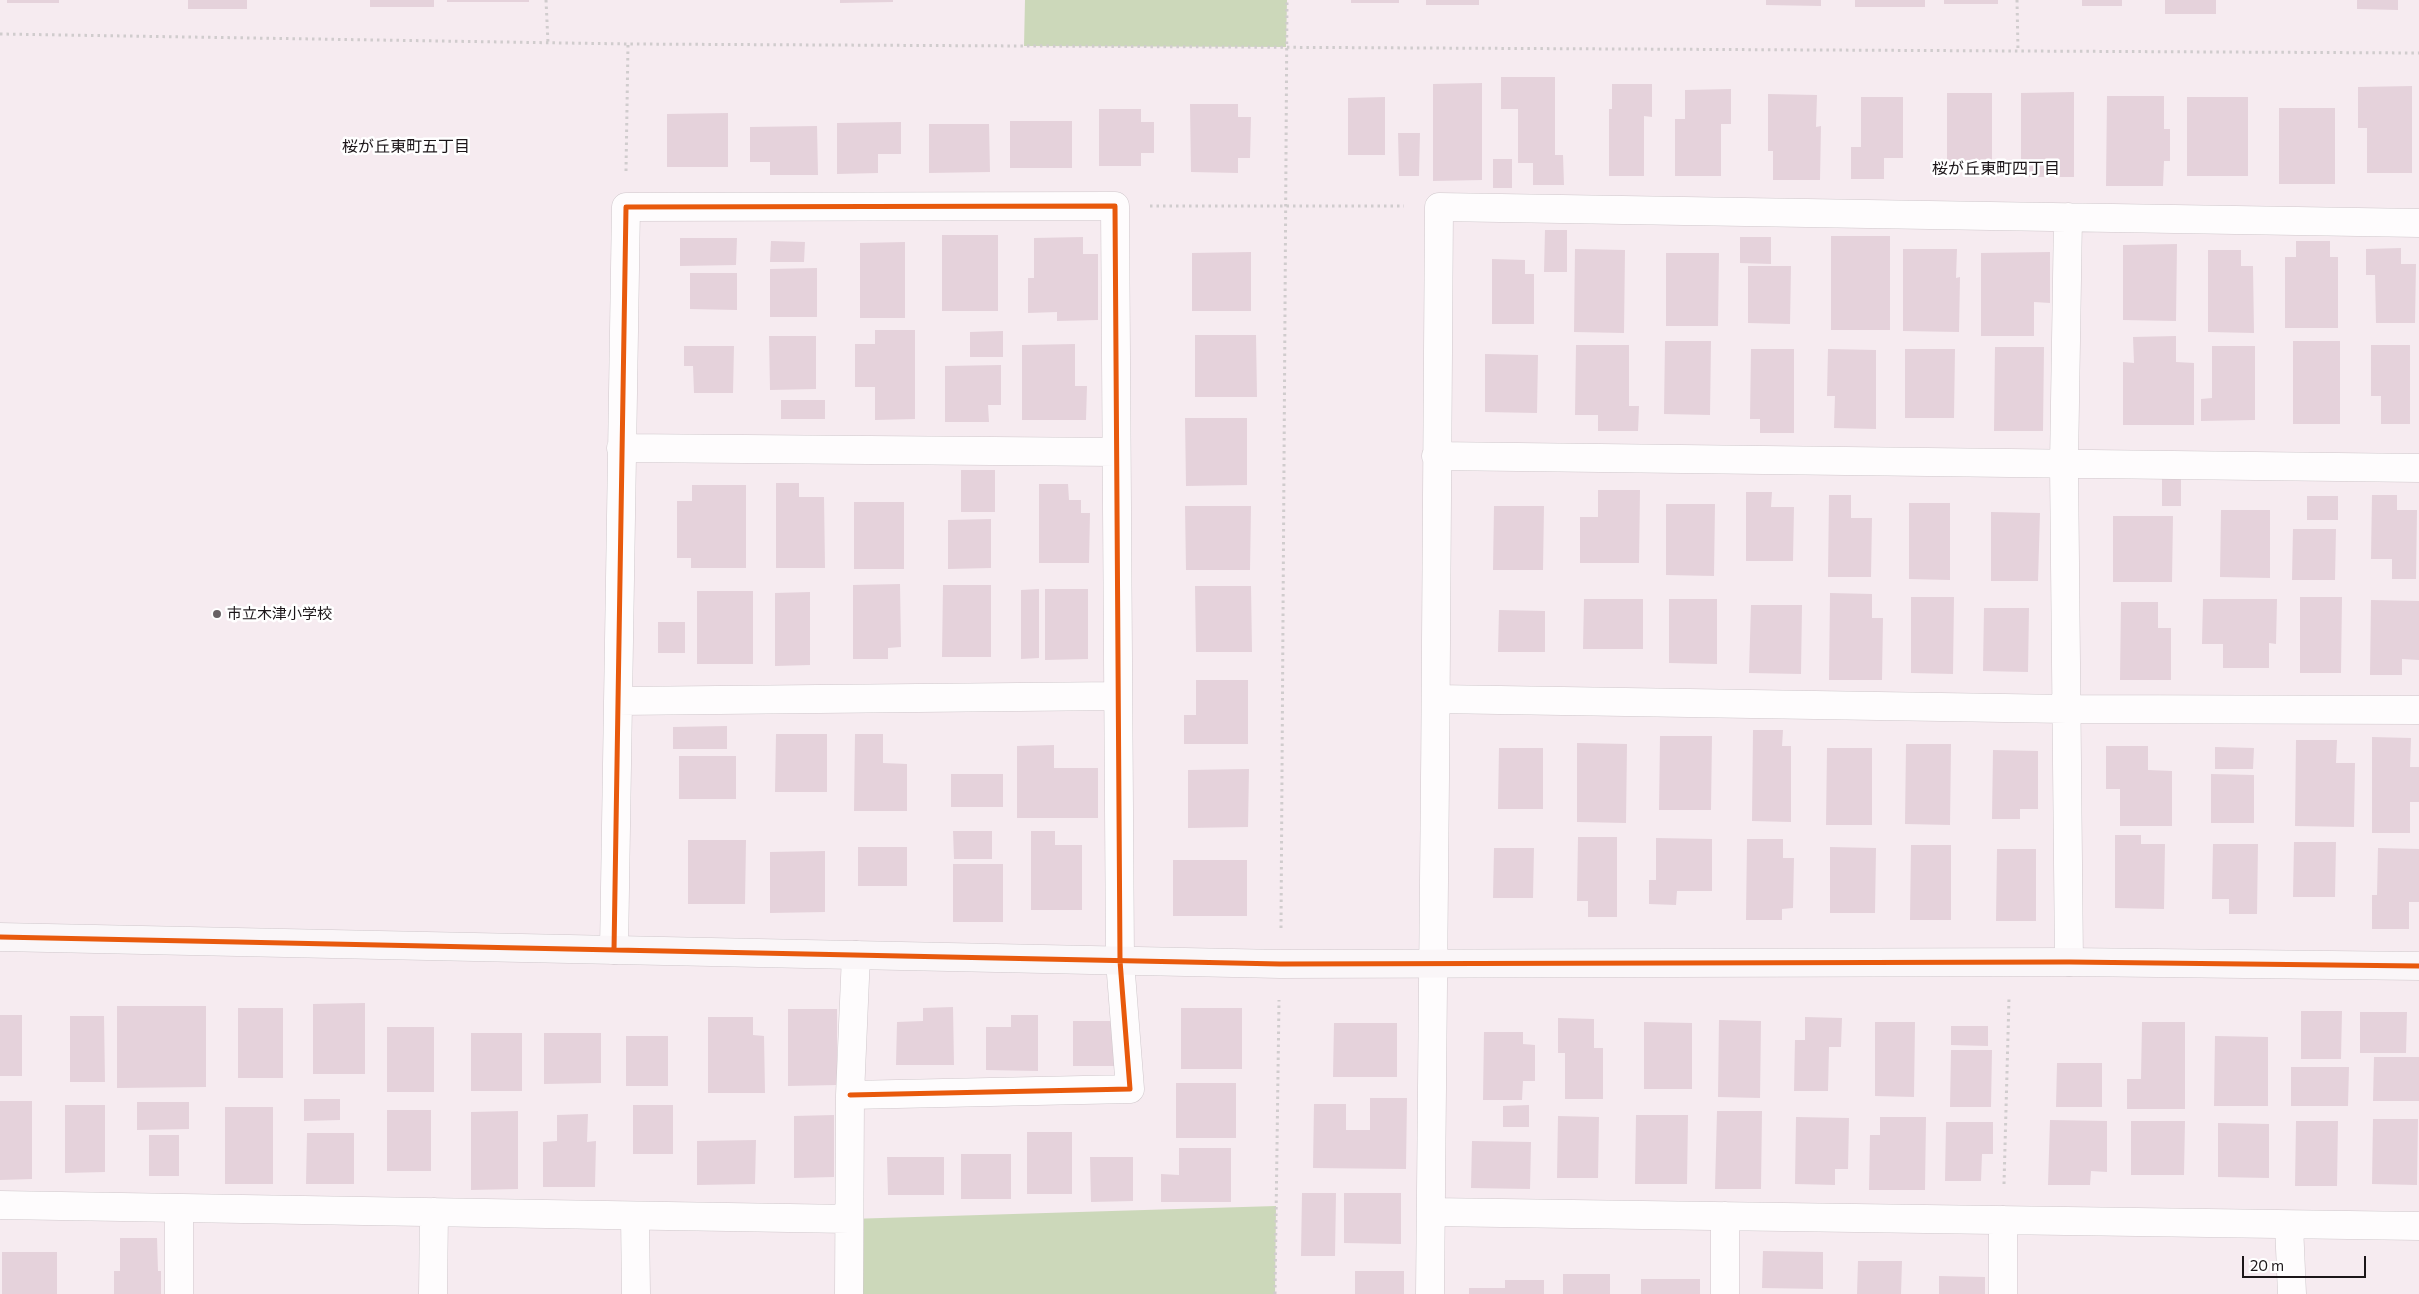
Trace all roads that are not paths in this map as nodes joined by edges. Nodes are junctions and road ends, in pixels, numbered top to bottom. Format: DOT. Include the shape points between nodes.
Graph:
graph roads {
  1 [pos="2068,217"];
  2 [pos="2419,222"];
  3 [pos="621,448"];
  4 [pos="1116,452"];
  5 [pos="1436,456"];
  6 [pos="2064,464"];
  7 [pos="2419,468"];
  8 [pos="1118,696"];
  9 [pos="1436,699"];
  10 [pos="618,701"];
  11 [pos="2066,709"];
  12 [pos="2419,710"];
  13 [pos="0,937"];
  14 [pos="614,950"];
  15 [pos="856,955"];
  16 [pos="1120,961"];
  17 [pos="2069,962"];
  18 [pos="1436,963"];
  19 [pos="2419,966"];
  20 [pos="850,1095"];
  21 [pos="0,1205"];
  22 [pos="179,1208"];
  23 [pos="434,1212"];
  24 [pos="1431,1212"];
  25 [pos="635,1216"];
  26 [pos="1725,1216"];
  27 [pos="849,1219"];
  28 [pos="2003,1220"];
  29 [pos="2289,1225"];
  30 [pos="2419,1226"];
  31 [pos="179,1294"];
  32 [pos="433,1294"];
  33 [pos="636,1294"];
  34 [pos="849,1294"];
  35 [pos="1430,1294"];
  36 [pos="1725,1294"];
  37 [pos="2004,1294"];
  38 [pos="2292,1294"];
  1 -- 2 [label="street"];
  1 -- 5 [label="street" via="1439,206"];
  1 -- 6 [label="street"];
  3 -- 4 [label="street"];
  3 -- 4 [label="street" via="626,207 1114,206"];
  3 -- 10 [label="street"];
  4 -- 8 [label="street"];
  5 -- 6 [label="street"];
  5 -- 9 [label="street"];
  6 -- 7 [label="street"];
  6 -- 11 [label="street"];
  8 -- 10 [label="street"];
  8 -- 16 [label="street"];
  9 -- 11 [label="street"];
  9 -- 18 [label="street"];
  10 -- 14 [label="street"];
  11 -- 12 [label="street"];
  11 -- 17 [label="street"];
  13 -- 14 [label="street"];
  14 -- 15 [label="street"];
  15 -- 16 [label="street"];
  15 -- 20 [label="street"];
  16 -- 18 [label="street"];
  16 -- 20 [label="street" via="1130,1089"];
  17 -- 18 [label="street"];
  17 -- 19 [label="street"];
  18 -- 24 [label="street"];
  20 -- 27 [label="street"];
  21 -- 22 [label="street"];
  22 -- 23 [label="street"];
  22 -- 31 [label="street"];
  23 -- 25 [label="street"];
  23 -- 32 [label="street"];
  24 -- 26 [label="street"];
  24 -- 35 [label="street"];
  25 -- 27 [label="street"];
  25 -- 33 [label="street"];
  26 -- 28 [label="street"];
  26 -- 36 [label="street"];
  27 -- 34 [label="street"];
  28 -- 29 [label="street"];
  28 -- 37 [label="street"];
  29 -- 30 [label="street"];
  29 -- 38 [label="street"];
}
